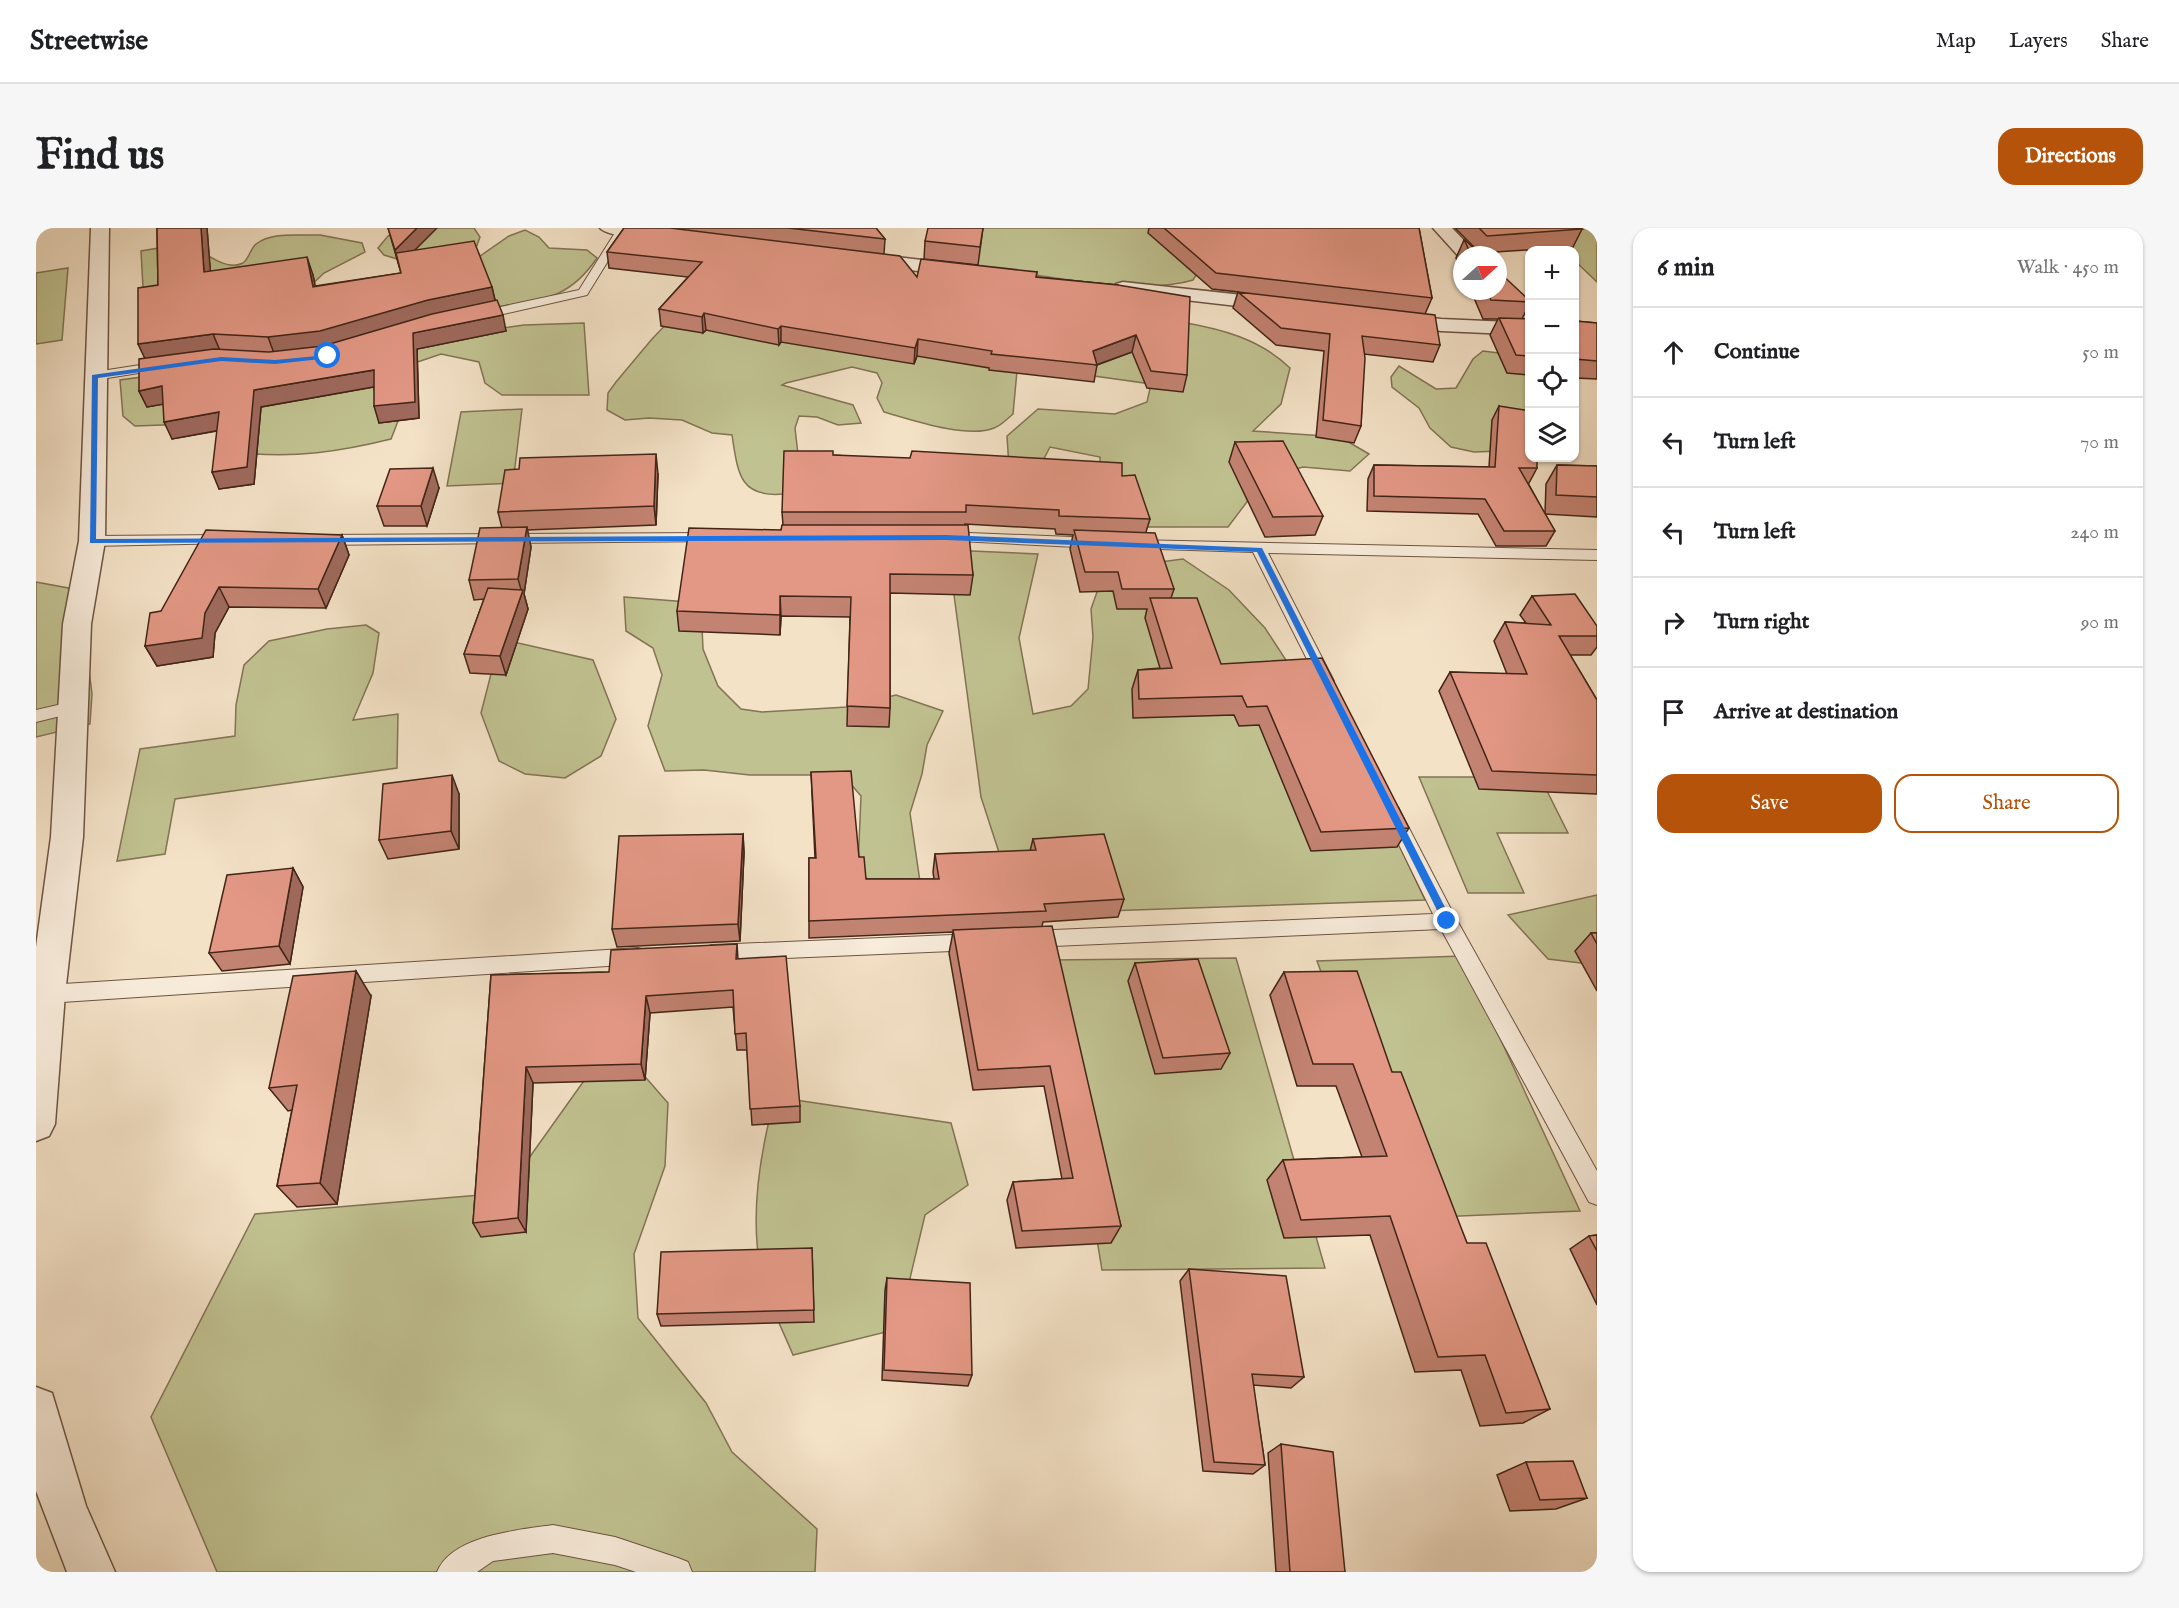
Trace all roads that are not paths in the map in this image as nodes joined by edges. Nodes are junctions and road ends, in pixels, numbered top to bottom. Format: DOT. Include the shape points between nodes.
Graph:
graph roads {
  1 [pos="100,228"];
  2 [pos="1442,228"];
  3 [pos="616,229"];
  4 [pos="690,238"];
  5 [pos="1459,246"];
  6 [pos="849,257"];
  7 [pos="983,273"];
  8 [pos="1106,287"];
  9 [pos="1303,308"];
  10 [pos="1372,316"];
  11 [pos="466,318"];
  12 [pos="1525,329"];
  13 [pos="176,364"];
  14 [pos="94,376"];
  15 [pos="934,537"];
  16 [pos="732,538"];
  17 [pos="246,540"];
  18 [pos="305,540"];
  19 [pos="92,541"];
  20 [pos="1259,550"];
  21 [pos="1597,555"];
  22 [pos="1334,698"];
  23 [pos="71,708"];
  24 [pos="36,716"];
  25 [pos="1383,794"];
  26 [pos="1447,921"];
  27 [pos="696,954"];
  28 [pos="661,955"];
  29 [pos="47,994"];
  30 [pos="36,1124"];
  31 [pos="1597,1194"];
  32 [pos="36,1409"];
  33 [pos="92,1572"];
  34 [pos="452,1572"];
  35 [pos="678,1572"];
  1 -- 14 [label="street"];
  2 -- 5 [label="street"];
  3 -- 4 [label="street"];
  3 -- 11 [label="lane" via="583,293"];
  6 -- 7 [label="street"];
  8 -- 9 [label="street"];
  10 -- 12 [label="street" via="1441,325"];
  13 -- 14 [label="lane"];
  14 -- 19 [label="street"];
  15 -- 20 [label="lane"];
  16 -- 18 [label="lane"];
  17 -- 19 [label="lane"];
  19 -- 23 [label="street" via="77,624"];
  20 -- 21 [label="lane"];
  20 -- 22 [label="lane"];
  23 -- 24 [label="lane"];
  23 -- 29 [label="street" via="67,837"];
  25 -- 26 [label="lane"];
  26 -- 27 [label="lane"];
  26 -- 31 [label="lane"];
  28 -- 29 [label="lane"];
  29 -- 30 [label="street"];
  32 -- 33 [label="street" via="64,1509"];
  34 -- 35 [label="lane" via="489,1548 553,1539 615,1551"];
}
